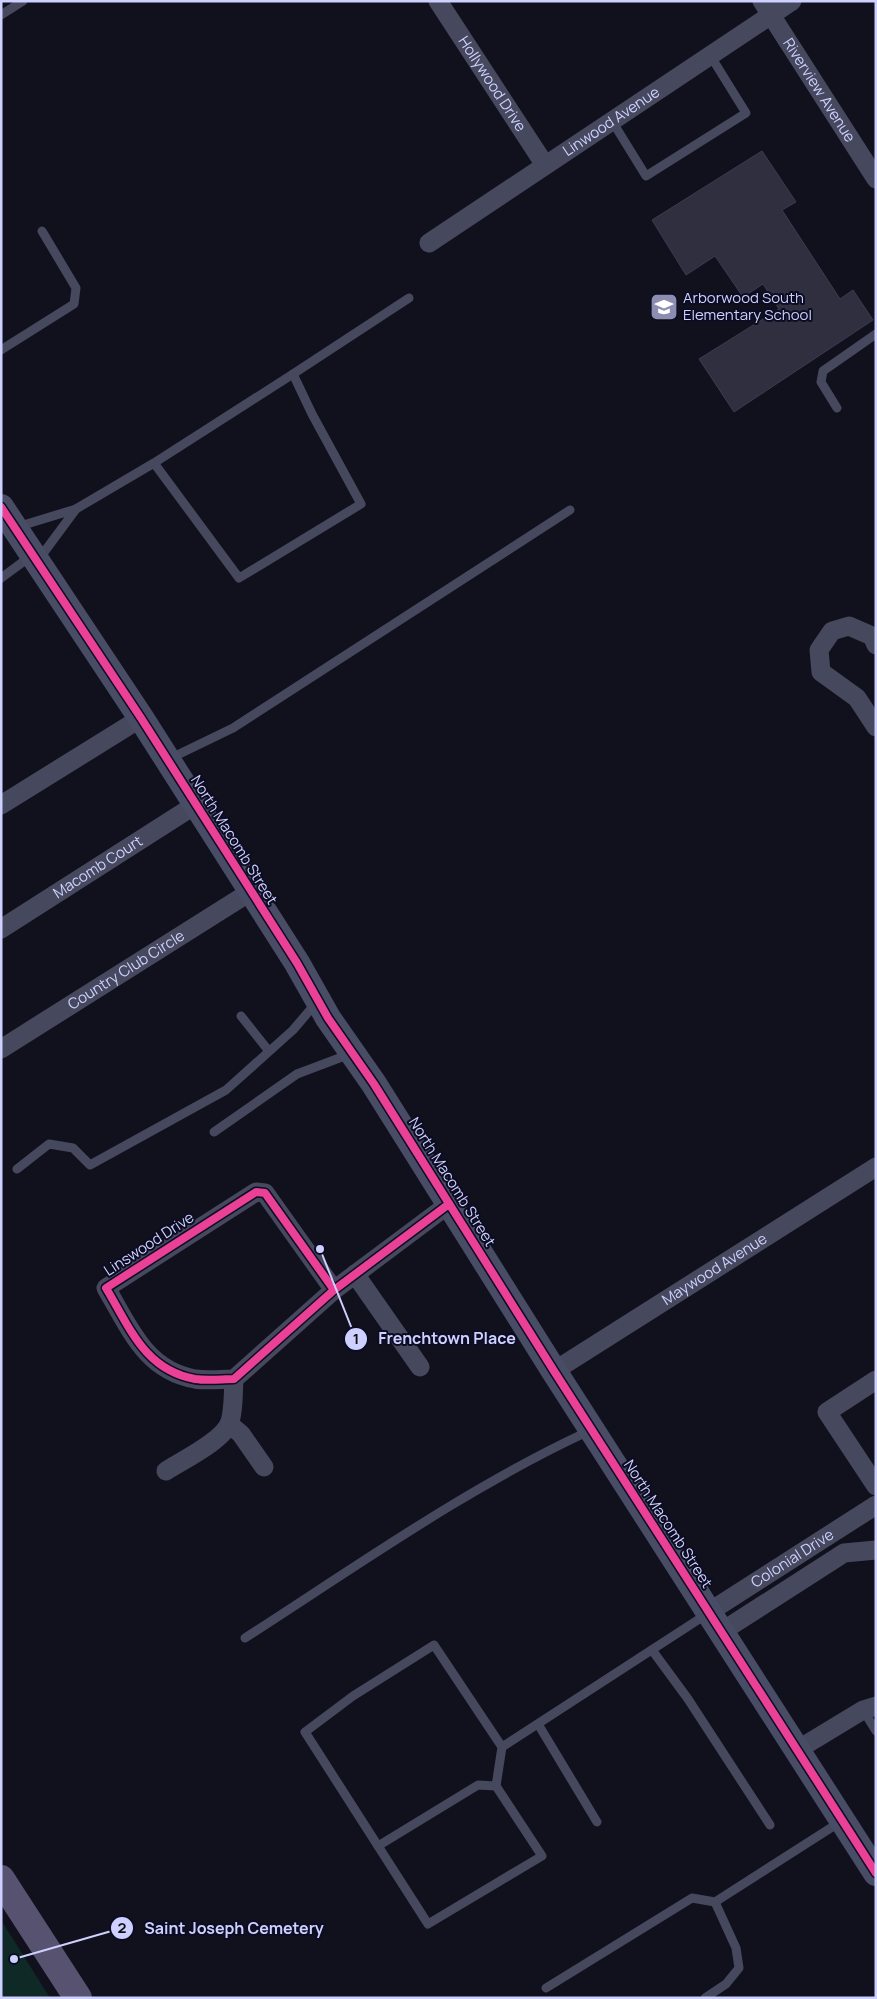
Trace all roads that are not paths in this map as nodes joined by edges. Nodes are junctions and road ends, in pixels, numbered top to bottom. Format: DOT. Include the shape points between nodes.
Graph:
graph roads {
  1 [pos="23,1"];
  2 [pos="438,1"];
  3 [pos="792,1"];
  4 [pos="766,8"];
  5 [pos="1,15"];
  6 [pos="710,55"];
  7 [pos="612,121"];
  8 [pos="544,166"];
  9 [pos="876,179"];
  10 [pos="42,231"];
  11 [pos="429,243"];
  12 [pos="409,298"];
  13 [pos="876,334"];
  14 [pos="1,350"];
  15 [pos="293,374"];
  16 [pos="837,408"];
  17 [pos="154,463"];
  18 [pos="76,509"];
  19 [pos="570,510"];
  20 [pos="8,517"];
  21 [pos="35,558"];
  22 [pos="1,578"];
  23 [pos="876,645"];
  24 [pos="141,718"];
  25 [pos="876,727"];
  26 [pos="167,760"];
  27 [pos="1,805"];
  28 [pos="195,805"];
  29 [pos="250,892"];
  30 [pos="1,929"];
  31 [pos="318,1001"];
  32 [pos="241,1016"];
  33 [pos="1,1048"];
  34 [pos="268,1050"];
  35 [pos="352,1053"];
  36 [pos="214,1132"];
  37 [pos="876,1167"];
  38 [pos="17,1169"];
  39 [pos="450,1204"];
  40 [pos="355,1274"];
  41 [pos="334,1290"];
  42 [pos="420,1367"];
  43 [pos="554,1371"];
  44 [pos="234,1379"];
  45 [pos="876,1380"];
  46 [pos="229,1424"];
  47 [pos="592,1430"];
  48 [pos="264,1467"];
  49 [pos="166,1471"];
  50 [pos="876,1486"];
  51 [pos="876,1505"];
  52 [pos="876,1550"];
  53 [pos="715,1622"];
  54 [pos="245,1638"];
  55 [pos="652,1650"];
  56 [pos="869,1708"];
  57 [pos="538,1724"];
  58 [pos="876,1731"];
  59 [pos="502,1748"];
  60 [pos="797,1750"];
  61 [pos="496,1786"];
  62 [pos="842,1820"];
  63 [pos="597,1822"];
  64 [pos="770,1825"];
  65 [pos="378,1846"];
  66 [pos="876,1873"];
  67 [pos="1,1879"];
  68 [pos="714,1902"];
  69 [pos="546,1988"];
  70 [pos="78,1998"];
  71 [pos="704,1998"];
  1 -- 5 [label="lane"];
  2 -- 8 [label="street, Hollywood Drive"];
  3 -- 4 [label="street, Linwood Avenue"];
  4 -- 6 [label="street, Linwood Avenue"];
  4 -- 9 [label="street, Riverview Avenue"];
  6 -- 7 [label="street, Linwood Avenue"];
  6 -- 7 [label="lane" via="746,113 646,176"];
  7 -- 8 [label="street, Linwood Avenue"];
  8 -- 11 [label="street, Linwood Avenue"];
  10 -- 14 [label="lane" via="76,288 74,304"];
  12 -- 15 [label="lane"];
  13 -- 16 [label="lane" via="824,371 821,382"];
  15 -- 17 [label="lane"];
  15 -- 17 [label="lane" via="361,504 239,578"];
  17 -- 18 [label="lane"];
  18 -- 20 [label="lane"];
  18 -- 21 [label="lane"];
  19 -- 26 [label="lane" via="233,728"];
  20 -- 21 [label="street, North Macomb Street"];
  21 -- 22 [label="lane"];
  21 -- 24 [label="street, North Macomb Street"];
  23 -- 25 [label="street" via="872,636 849,626 832,631 819,650 821,672 857,698"];
  24 -- 26 [label="street, North Macomb Street"];
  24 -- 27 [label="street"];
  26 -- 28 [label="street, North Macomb Street"];
  28 -- 29 [label="street, North Macomb Street"];
  28 -- 30 [label="street, Macomb Court"];
  29 -- 31 [label="street, North Macomb Street"];
  29 -- 33 [label="street, Country Club Circle"];
  31 -- 34 [label="lane" via="293,1030"];
  31 -- 35 [label="street, North Macomb Street"];
  32 -- 34 [label="lane"];
  34 -- 38 [label="lane" via="226,1090 90,1165 74,1148 49,1144"];
  35 -- 36 [label="lane" via="297,1074"];
  35 -- 39 [label="street, North Macomb Street"];
  37 -- 43 [label="street, Maywood Avenue"];
  39 -- 40 [label="street"];
  39 -- 43 [label="street, North Macomb Street"];
  40 -- 41 [label="street"];
  40 -- 42 [label="street"];
  41 -- 44 [label="street"];
  41 -- 44 [label="street, Linswood Drive" via="271,1200 265,1193 256,1192 106,1288 145,1352 159,1366 198,1380"];
  43 -- 47 [label="street, North Macomb Street"];
  44 -- 46 [label="street"];
  45 -- 50 [label="street" via="827,1412"];
  46 -- 48 [label="street" via="241,1434"];
  46 -- 49 [label="street" via="222,1435"];
  47 -- 53 [label="street, North Macomb Street"];
  47 -- 54 [label="lane" via="492,1480"];
  51 -- 53 [label="street, Colonial Drive"];
  52 -- 53 [label="street, Colonial Drive" via="844,1553"];
  53 -- 55 [label="lane"];
  53 -- 60 [label="street, North Macomb Street"];
  55 -- 57 [label="lane"];
  55 -- 64 [label="lane"];
  56 -- 58 [label="lane"];
  56 -- 60 [label="street"];
  57 -- 59 [label="lane"];
  57 -- 63 [label="lane"];
  59 -- 61 [label="lane"];
  59 -- 65 [label="lane" via="434,1644 353,1696 305,1732"];
  60 -- 62 [label="street, North Macomb Street"];
  61 -- 65 [label="lane" via="478,1785"];
  61 -- 65 [label="lane" via="542,1856 428,1924"];
  62 -- 66 [label="street, North Macomb Street"];
  62 -- 68 [label="lane"];
  67 -- 70 [label="main road"];
  68 -- 69 [label="lane" via="692,1898"];
  68 -- 71 [label="lane" via="736,1948 739,1968 726,1984"];
}
